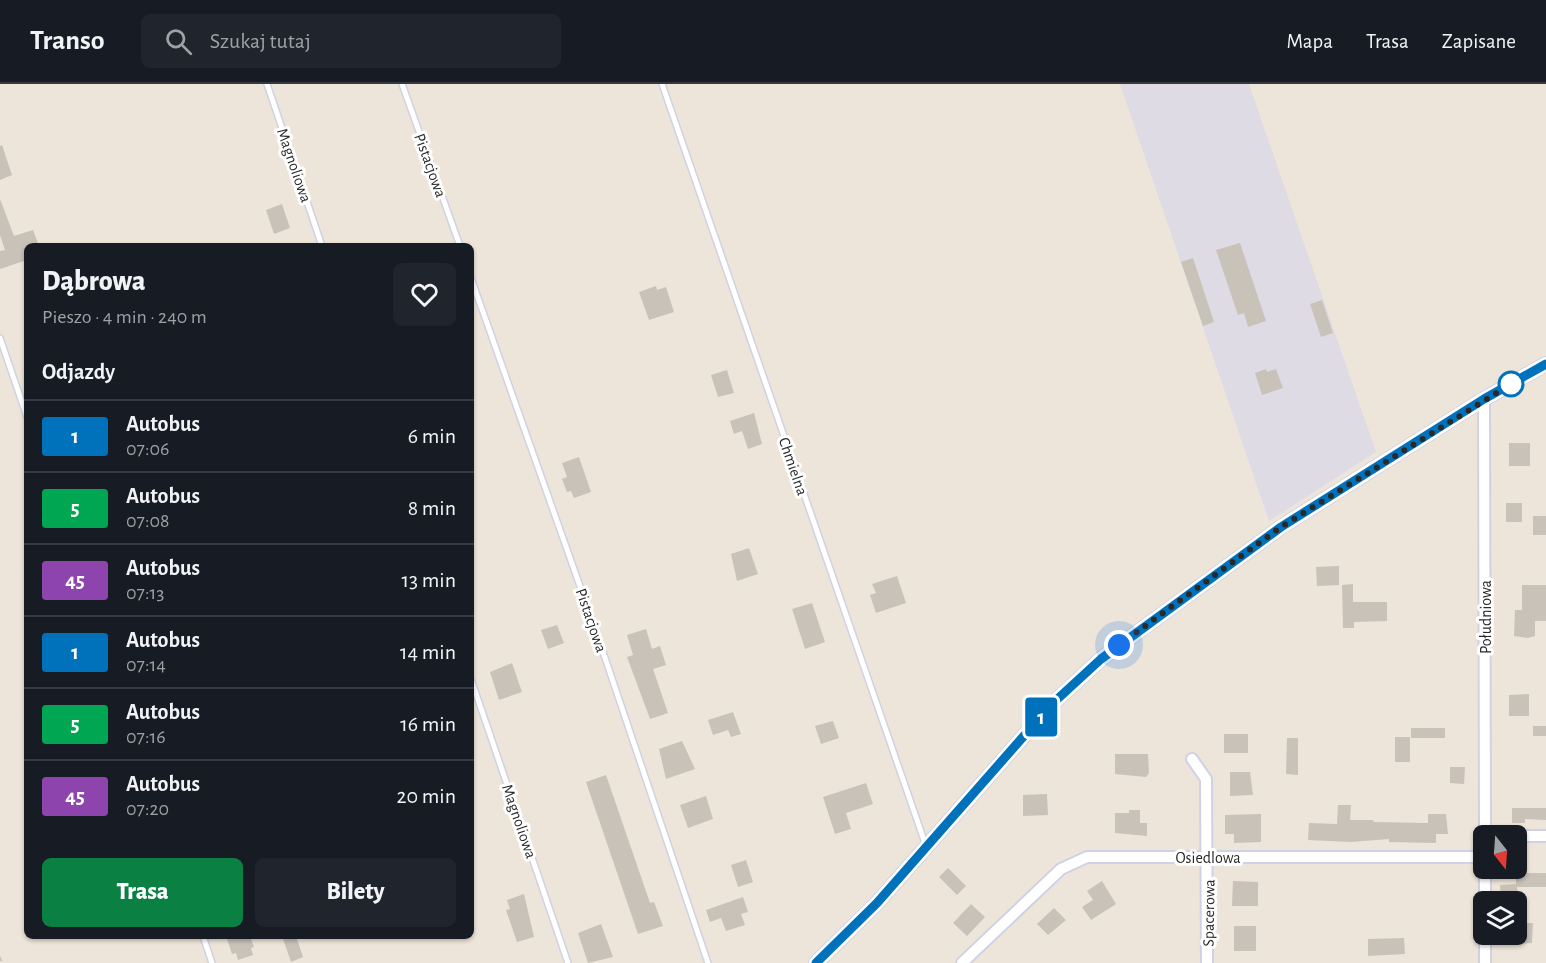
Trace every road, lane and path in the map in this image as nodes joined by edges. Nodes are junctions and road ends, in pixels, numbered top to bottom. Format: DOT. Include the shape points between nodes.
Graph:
graph roads {
  1 [pos="267,84"];
  2 [pos="402,84"];
  3 [pos="662,84"];
  4 [pos="321,243"];
  5 [pos="458,243"];
  6 [pos="474,286"];
  7 [pos="0,338"];
  8 [pos="1546,364"];
  9 [pos="1484,399"];
  10 [pos="24,408"];
  11 [pos="474,688"];
  12 [pos="1192,759"];
  13 [pos="1485,825"];
  14 [pos="1527,836"];
  15 [pos="1546,836"];
  16 [pos="926,848"];
  17 [pos="1208,857"];
  18 [pos="1473,857"];
  19 [pos="204,939"];
  20 [pos="1485,945"];
  21 [pos="0,957"];
  22 [pos="970,960"];
  23 [pos="2,963"];
  24 [pos="212,963"];
  25 [pos="568,963"];
  26 [pos="708,963"];
  27 [pos="816,963"];
  28 [pos="1207,963"];
  29 [pos="1485,963"];
  1 -- 4 [label="lane, Magnoliowa"];
  2 -- 5 [label="lane, Pistacjowa"];
  3 -- 16 [label="lane, Chmielna"];
  6 -- 26 [label="lane, Pistacjowa"];
  7 -- 10 [label="lane"];
  8 -- 9 [label="street"];
  9 -- 13 [label="street, Południowa"];
  9 -- 16 [label="street" via="1281,527 1101,659 1052,704"];
  11 -- 25 [label="lane, Magnoliowa"];
  12 -- 17 [label="street, Spacerowa" via="1206,779"];
  14 -- 15 [label="street"];
  16 -- 27 [label="street"];
  17 -- 18 [label="street, Osiedlowa"];
  17 -- 22 [label="street, Osiedlowa" via="1087,857 1060,869"];
  17 -- 28 [label="street, Spacerowa"];
  19 -- 24 [label="lane"];
  20 -- 29 [label="street"];
  21 -- 23 [label="path"];
}
